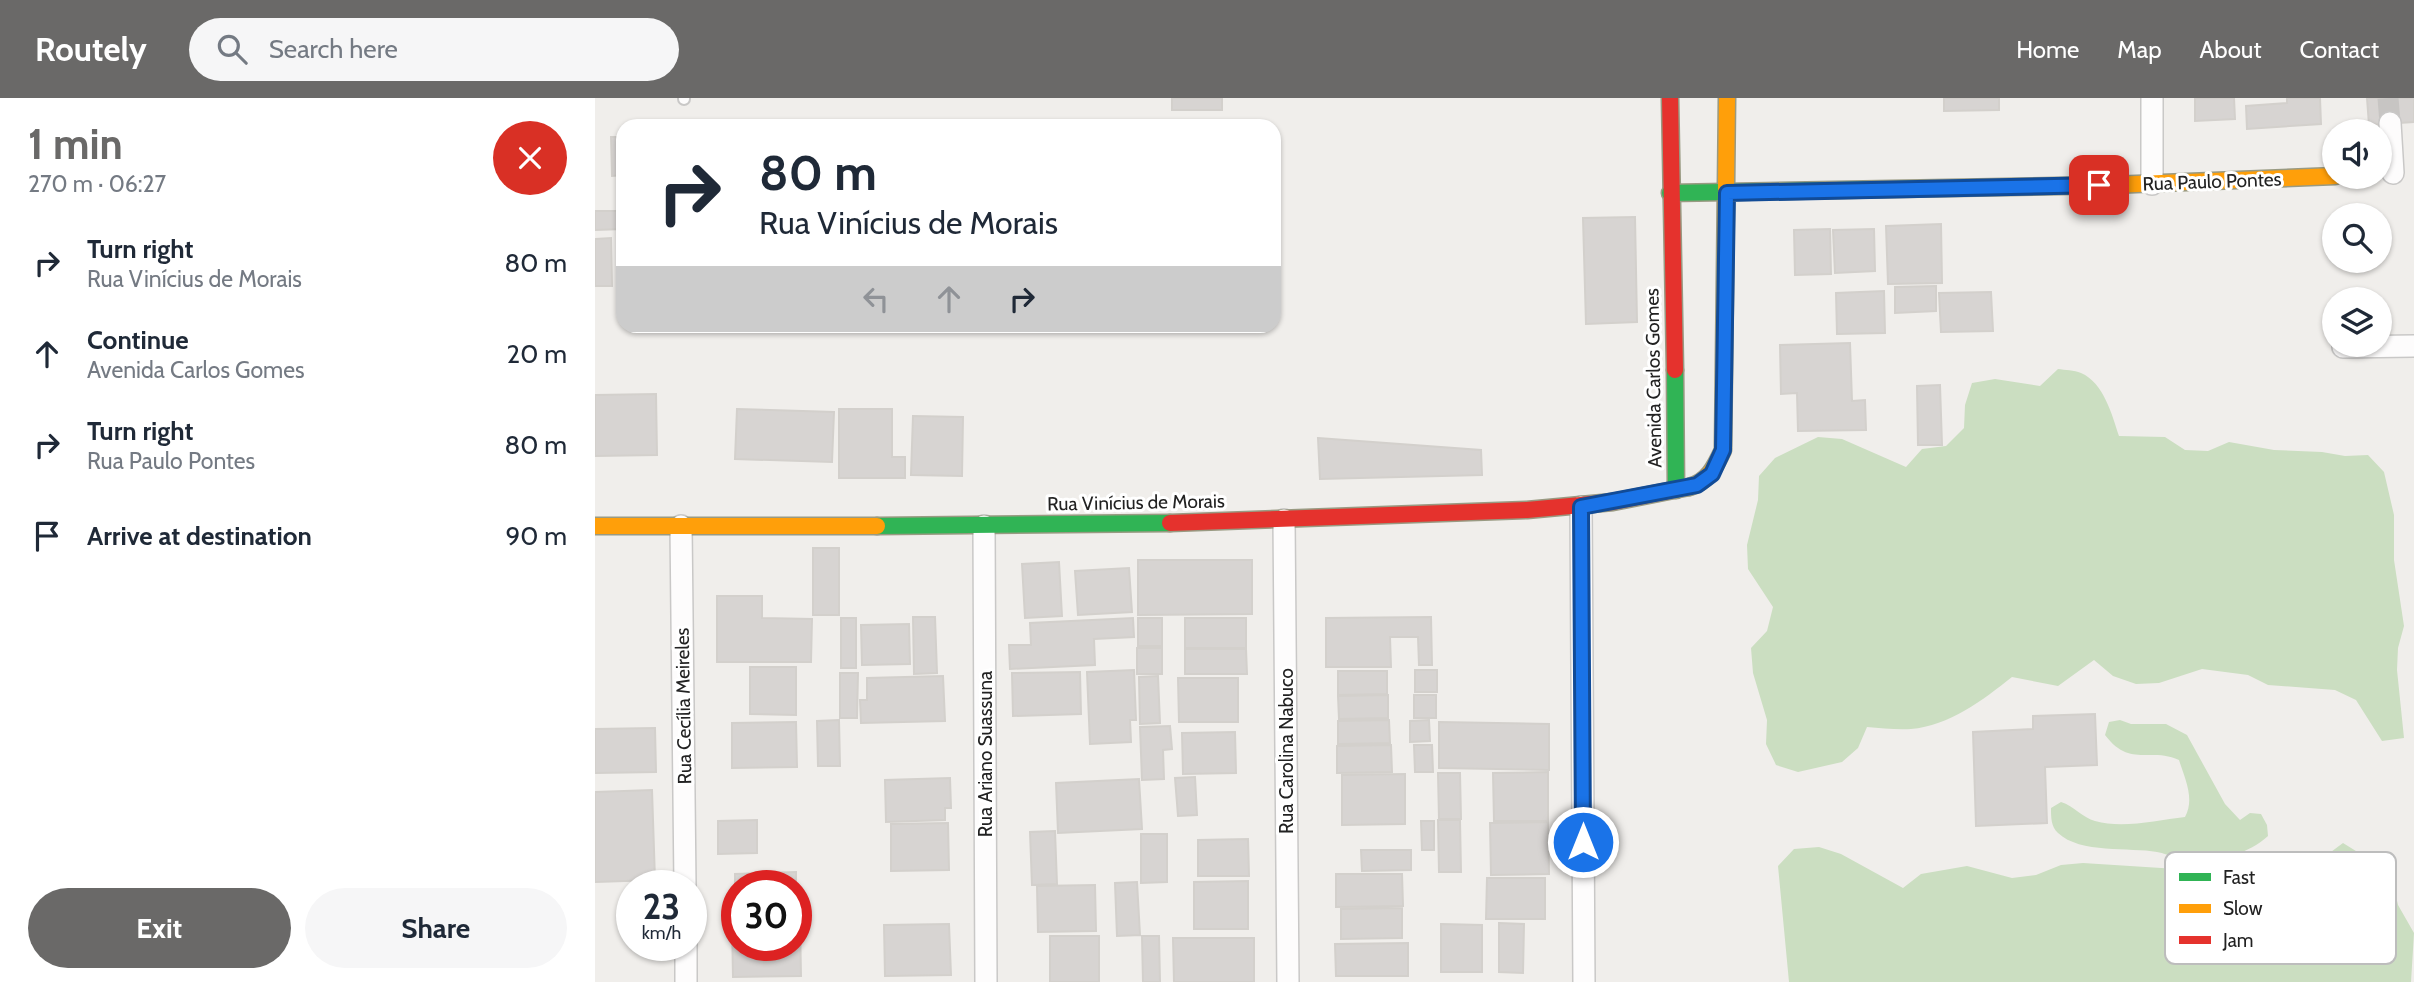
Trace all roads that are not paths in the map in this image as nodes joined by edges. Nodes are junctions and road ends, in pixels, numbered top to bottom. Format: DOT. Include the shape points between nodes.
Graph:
graph roads {
  1 [pos="1670,98"];
  2 [pos="1727,98"];
  3 [pos="2152,98"];
  4 [pos="2392,140"];
  5 [pos="2396,173"];
  6 [pos="2322,177"];
  7 [pos="2152,184"];
  8 [pos="1670,193"];
  9 [pos="1727,193"];
  10 [pos="2392,346"];
  11 [pos="2414,346"];
  12 [pos="1676,490"];
  13 [pos="1581,507"];
  14 [pos="1284,520"];
  15 [pos="595,526"];
  16 [pos="681,526"];
  17 [pos="984,526"];
  18 [pos="685,870"];
  19 [pos="686,961"];
  20 [pos="686,982"];
  21 [pos="986,982"];
  22 [pos="1288,982"];
  23 [pos="1584,982"];
  1 -- 8 [label="street, Avenida Carlos Gomes"];
  2 -- 9 [label="street, Avenida Carlos Gomes"];
  3 -- 7 [label="street"];
  4 -- 5 [label="street"];
  6 -- 7 [label="street, Rua Paulo Pontes"];
  7 -- 9 [label="street, Rua Paulo Pontes"];
  8 -- 9 [label="street, Rua Paulo Pontes"];
  8 -- 12 [label="street, Avenida Carlos Gomes" via="1682,388"];
  9 -- 12 [label="street, Avenida Carlos Gomes" via="1719,387 1723,450 1712,474 1697,485"];
  10 -- 11 [label="street"];
  12 -- 13 [label="street, Rua Vinícius de Morais"];
  13 -- 14 [label="street, Rua Vinícius de Morais"];
  13 -- 23 [label="street"];
  14 -- 17 [label="street, Rua Vinícius de Morais"];
  14 -- 22 [label="street, Rua Carolina Nabuco"];
  15 -- 16 [label="street, Rua Vinícius de Morais"];
  16 -- 17 [label="street, Rua Vinícius de Morais"];
  16 -- 18 [label="street, Rua Cecília Meireles"];
  17 -- 21 [label="street, Rua Ariano Suassuna"];
  19 -- 20 [label="street"];
}
